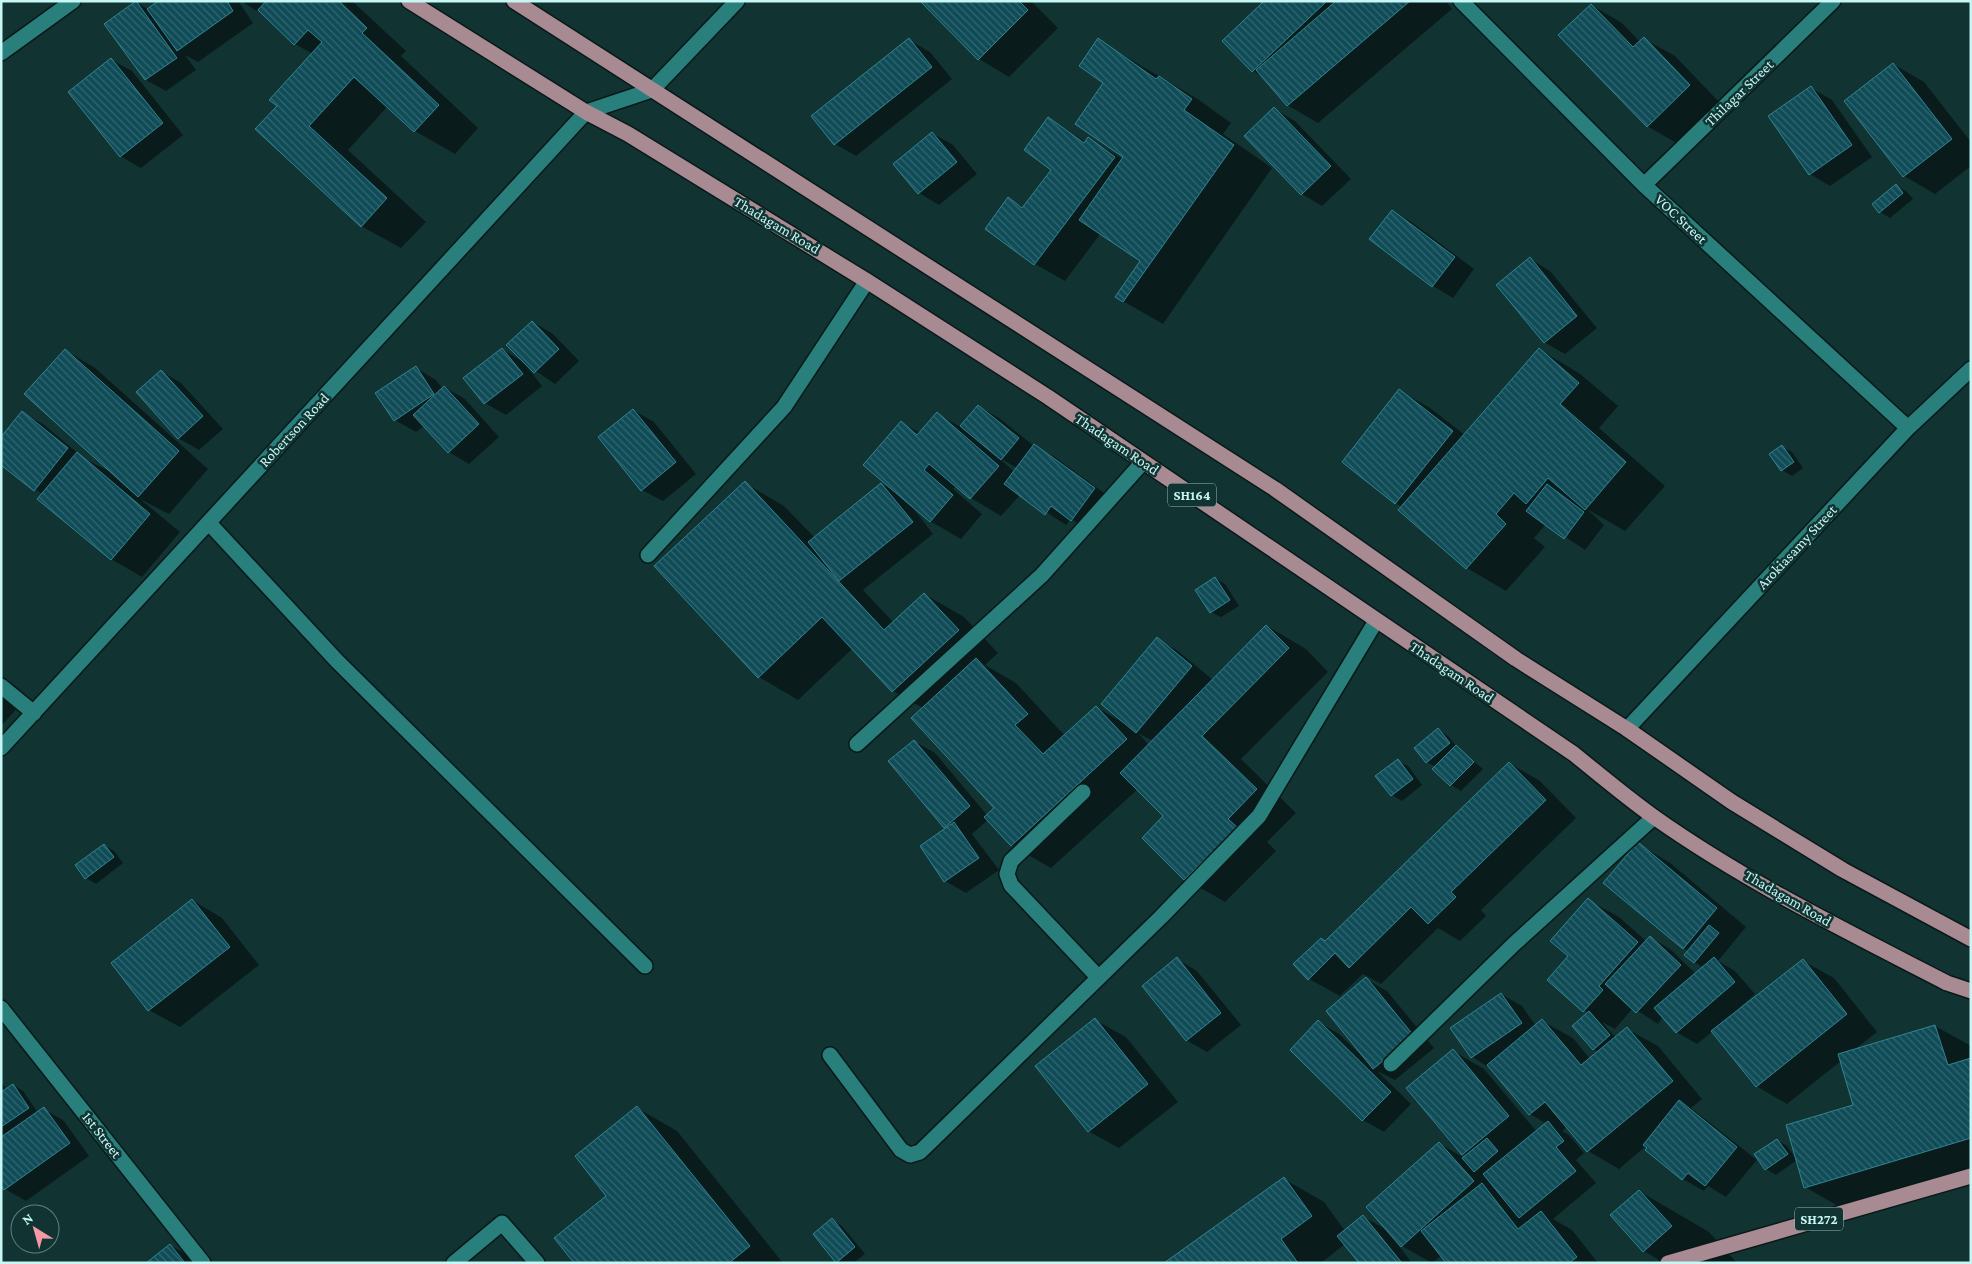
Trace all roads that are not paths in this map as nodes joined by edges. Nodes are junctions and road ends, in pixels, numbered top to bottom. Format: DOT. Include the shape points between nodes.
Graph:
graph roads {
  1 [pos="74,1"];
  2 [pos="409,1"];
  3 [pos="514,1"];
  4 [pos="737,1"];
  5 [pos="1461,1"];
  6 [pos="1833,1"];
  7 [pos="1,53"];
  8 [pos="652,90"];
  9 [pos="586,112"];
  10 [pos="1644,185"];
  11 [pos="867,280"];
  12 [pos="1971,368"];
  13 [pos="1908,428"];
  14 [pos="1143,462"];
  15 [pos="209,523"];
  16 [pos="648,555"];
  17 [pos="1376,621"];
  18 [pos="1,686"];
  19 [pos="34,713"];
  20 [pos="1627,729"];
  21 [pos="857,744"];
  22 [pos="1,748"];
  23 [pos="1083,792"];
  24 [pos="1654,817"];
  25 [pos="1971,939"];
  26 [pos="645,966"];
  27 [pos="1098,978"];
  28 [pos="1971,991"];
  29 [pos="1,1008"];
  30 [pos="830,1055"];
  31 [pos="1390,1064"];
  32 [pos="1971,1176"];
  33 [pos="203,1263"];
  34 [pos="454,1263"];
  35 [pos="537,1263"];
  36 [pos="1668,1263"];
  1 -- 7 [label="street"];
  2 -- 9 [label="main road, Thadagam Road / SH164"];
  3 -- 8 [label="main road"];
  4 -- 8 [label="street"];
  5 -- 10 [label="street, VOC Street"];
  6 -- 10 [label="street, Thilagar Street"];
  8 -- 9 [label="street"];
  8 -- 20 [label="main road" via="1275,489 1516,660"];
  9 -- 11 [label="main road, Thadagam Road / SH164" via="628,134"];
  9 -- 15 [label="street, Robertson Road"];
  10 -- 13 [label="street, VOC Street"];
  11 -- 14 [label="main road, Thadagam Road / SH164"];
  11 -- 16 [label="street" via="784,407"];
  12 -- 13 [label="street, Arokiasamy Street"];
  13 -- 20 [label="street, Arokiasamy Street"];
  14 -- 17 [label="main road, Thadagam Road / SH164"];
  14 -- 21 [label="street" via="1042,575"];
  15 -- 19 [label="street, Robertson Road"];
  15 -- 26 [label="street" via="337,660"];
  17 -- 24 [label="main road, Thadagam Road / SH164" via="1574,754"];
  17 -- 27 [label="street" via="1259,816"];
  18 -- 19 [label="street"];
  19 -- 22 [label="street, Robertson Road"];
  20 -- 25 [label="main road" via="1732,802 1843,870"];
  23 -- 27 [label="street" via="1011,861 1007,874 1010,885"];
  24 -- 28 [label="main road, Thadagam Road / SH164" via="1793,904 1947,983"];
  24 -- 31 [label="street" via="1514,944"];
  27 -- 30 [label="street" via="920,1152 910,1155 901,1150"];
  29 -- 33 [label="street, 1st Street"];
  32 -- 36 [label="main road, SH272"];
  34 -- 35 [label="street" via="502,1223"];
}
